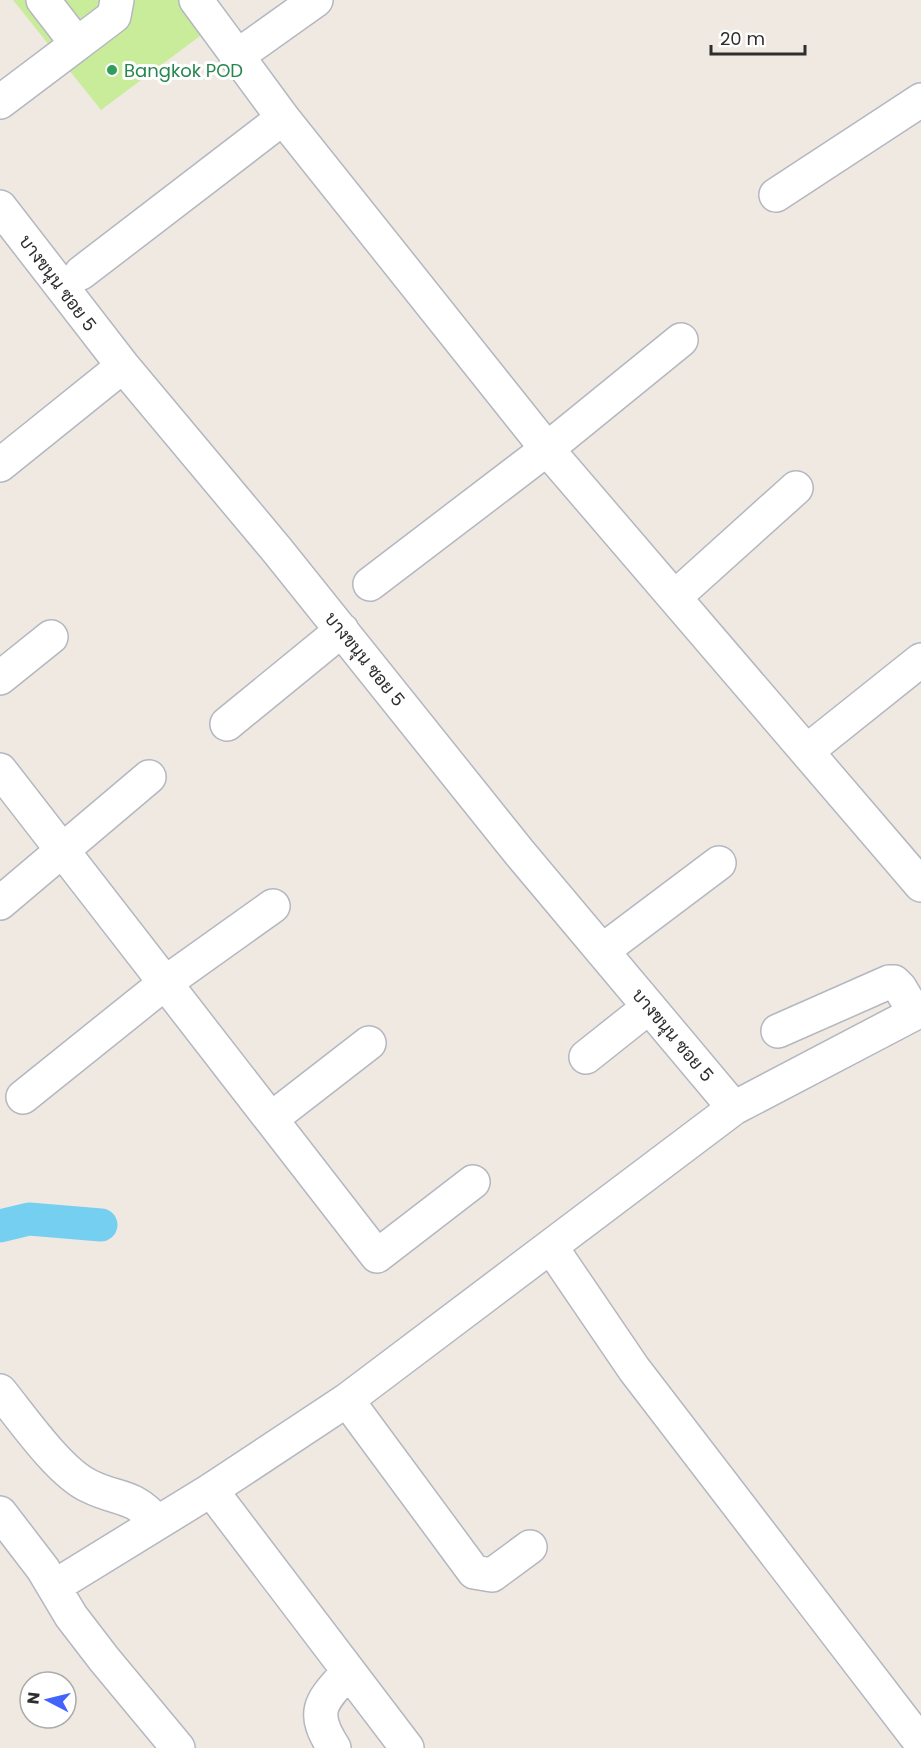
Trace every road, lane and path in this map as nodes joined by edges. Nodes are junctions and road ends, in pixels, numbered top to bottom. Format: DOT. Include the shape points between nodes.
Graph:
graph roads {
  1 [pos="43,0"];
  2 [pos="117,0"];
  3 [pos="196,0"];
  4 [pos="316,0"];
  5 [pos="77,44"];
  6 [pos="236,57"];
  7 [pos="921,100"];
  8 [pos="0,102"];
  9 [pos="283,118"];
  10 [pos="776,195"];
  11 [pos="0,207"];
  12 [pos="81,273"];
  13 [pos="681,340"];
  14 [pos="123,366"];
  15 [pos="547,449"];
  16 [pos="0,465"];
  17 [pos="796,488"];
  18 [pos="370,584"];
  19 [pos="675,597"];
  20 [pos="342,630"];
  21 [pos="51,637"];
  22 [pos="921,660"];
  23 [pos="0,678"];
  24 [pos="227,724"];
  25 [pos="807,751"];
  26 [pos="0,770"];
  27 [pos="149,777"];
  28 [pos="64,852"];
  29 [pos="719,863"];
  30 [pos="921,885"];
  31 [pos="0,903"];
  32 [pos="273,906"];
  33 [pos="602,951"];
  34 [pos="165,983"];
  35 [pos="649,1007"];
  36 [pos="918,1012"];
  37 [pos="778,1031"];
  38 [pos="369,1042"];
  39 [pos="586,1057"];
  40 [pos="23,1097"];
  41 [pos="734,1108"];
  42 [pos="271,1119"];
  43 [pos="473,1182"];
  44 [pos="551,1247"];
  45 [pos="0,1391"];
  46 [pos="347,1400"];
  47 [pos="211,1490"];
  48 [pos="0,1513"];
  49 [pos="158,1522"];
  50 [pos="530,1546"];
  51 [pos="55,1586"];
  52 [pos="347,1672"];
  53 [pos="921,1743"];
  54 [pos="166,1744"];
  55 [pos="334,1748"];
  56 [pos="407,1748"];
  1 -- 5 [label="street"];
  2 -- 5 [label="street" via="114,16"];
  3 -- 6 [label="street"];
  4 -- 6 [label="street"];
  5 -- 8 [label="street"];
  6 -- 9 [label="street"];
  7 -- 10 [label="street"];
  9 -- 12 [label="street"];
  9 -- 15 [label="street"];
  11 -- 14 [label="street, บางขนุน ซอย 5"];
  13 -- 15 [label="street"];
  14 -- 16 [label="street"];
  14 -- 20 [label="street, บางขนุน ซอย 5"];
  15 -- 18 [label="street"];
  15 -- 19 [label="street"];
  17 -- 19 [label="street"];
  19 -- 25 [label="street"];
  20 -- 24 [label="street"];
  20 -- 33 [label="street, บางขนุน ซอย 5"];
  21 -- 23 [label="street"];
  22 -- 25 [label="street"];
  25 -- 30 [label="street"];
  26 -- 28 [label="street"];
  27 -- 28 [label="street"];
  28 -- 31 [label="street"];
  28 -- 34 [label="street"];
  29 -- 33 [label="street"];
  32 -- 34 [label="street"];
  33 -- 35 [label="street, บางขนุน ซอย 5"];
  34 -- 40 [label="street"];
  34 -- 42 [label="street"];
  35 -- 39 [label="street"];
  35 -- 41 [label="street, บางขนุน ซอย 5"];
  36 -- 37 [label="street" via="900,988 889,982"];
  36 -- 41 [label="street"];
  38 -- 42 [label="street"];
  41 -- 44 [label="street"];
  42 -- 43 [label="street" via="377,1256"];
  44 -- 46 [label="street"];
  44 -- 53 [label="street" via="634,1369"];
  45 -- 49 [label="street" via="72,1474 89,1486 136,1502"];
  46 -- 47 [label="street"];
  46 -- 50 [label="street" via="474,1572 492,1575"];
  47 -- 49 [label="street"];
  47 -- 52 [label="street"];
  48 -- 51 [label="street"];
  49 -- 51 [label="street"];
  51 -- 54 [label="street"];
  52 -- 55 [label="street" via="320,1709 321,1723"];
  52 -- 56 [label="street"];
}
